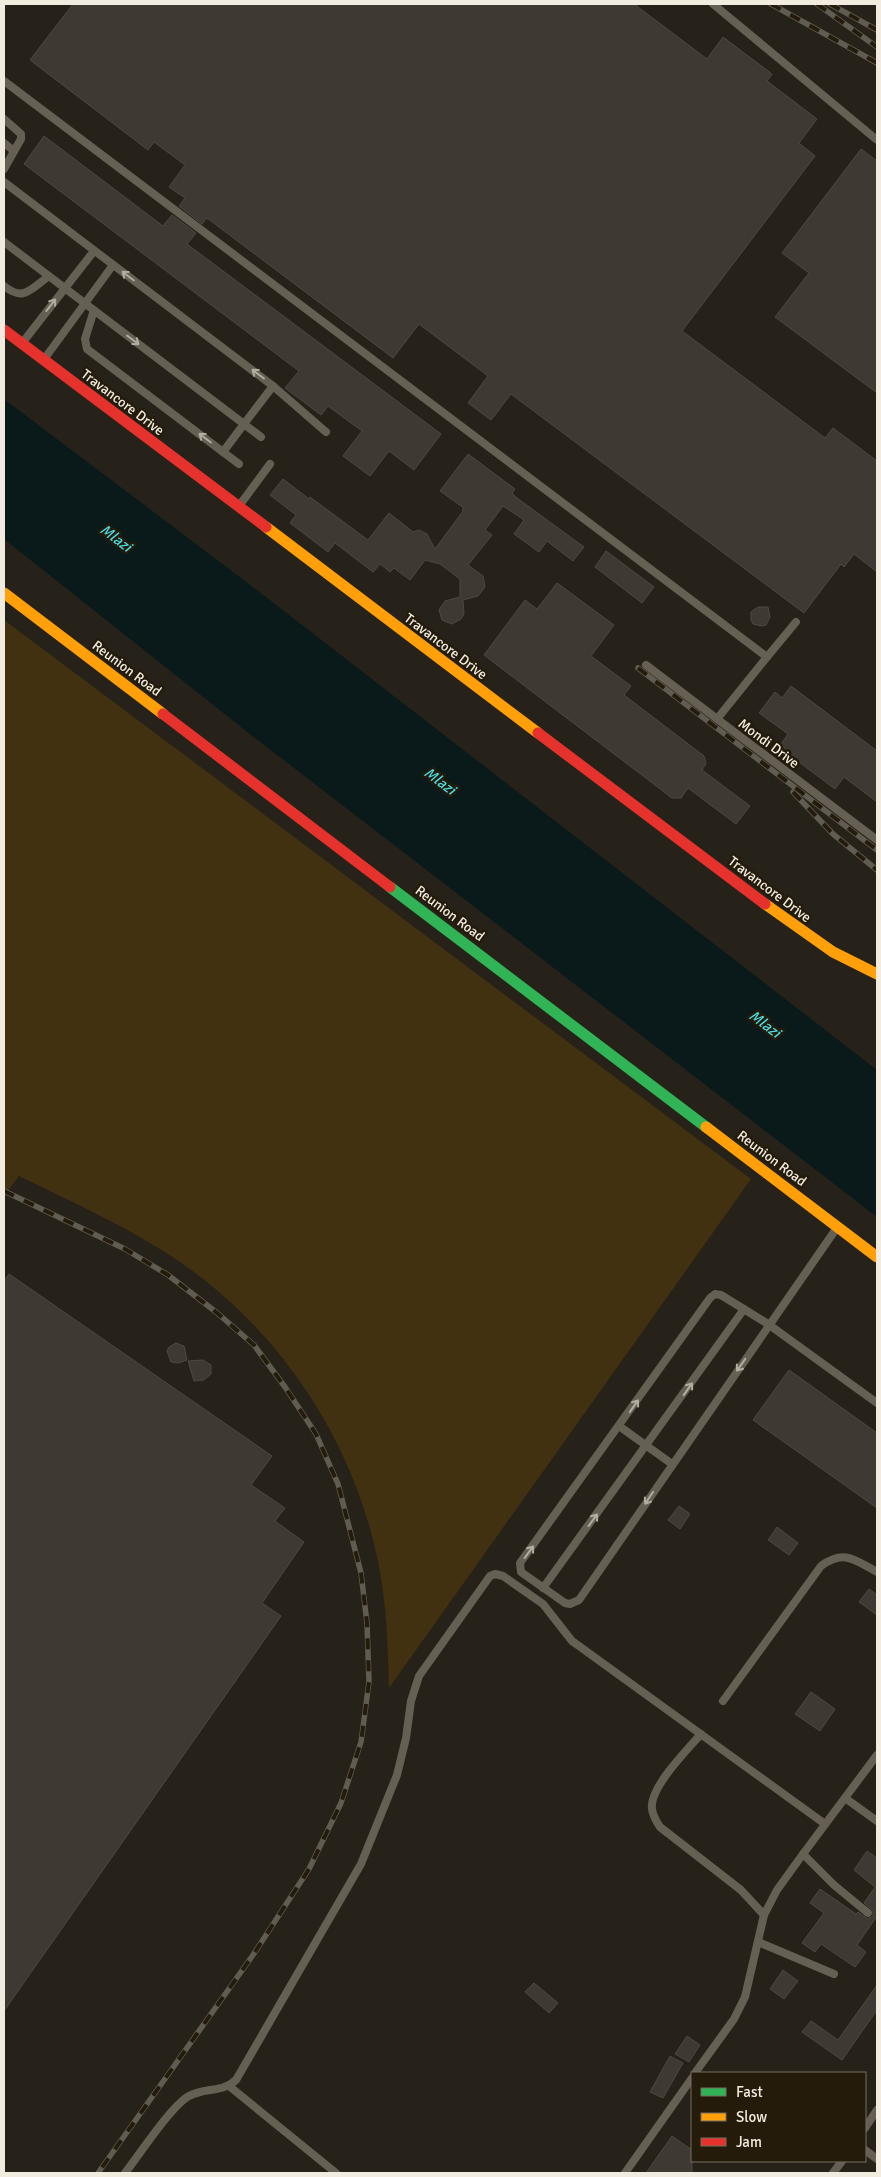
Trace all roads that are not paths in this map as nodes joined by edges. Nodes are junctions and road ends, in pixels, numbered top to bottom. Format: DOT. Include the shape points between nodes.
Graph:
graph roads {
  1 [pos="713,4"];
  2 [pos="4,81"];
  3 [pos="4,119"];
  4 [pos="877,140"];
  5 [pos="4,143"];
  6 [pos="14,151"];
  7 [pos="4,169"];
  8 [pos="4,182"];
  9 [pos="4,242"];
  10 [pos="94,251"];
  11 [pos="113,265"];
  12 [pos="48,276"];
  13 [pos="4,286"];
  14 [pos="65,288"];
  15 [pos="84,302"];
  16 [pos="94,310"];
  17 [pos="4,330"];
  18 [pos="21,344"];
  19 [pos="44,360"];
  20 [pos="273,386"];
  21 [pos="244,424"];
  22 [pos="326,432"];
  23 [pos="262,437"];
  24 [pos="223,452"];
  25 [pos="239,464"];
  26 [pos="270,464"];
  27 [pos="237,507"];
  28 [pos="4,593"];
  29 [pos="796,622"];
  30 [pos="767,656"];
  31 [pos="646,665"];
  32 [pos="717,719"];
  33 [pos="877,840"];
  34 [pos="877,974"];
  35 [pos="838,1227"];
  36 [pos="877,1257"];
  37 [pos="744,1309"];
  38 [pos="768,1324"];
  39 [pos="877,1403"];
  40 [pos="619,1426"];
  41 [pos="647,1446"];
  42 [pos="672,1464"];
  43 [pos="877,1572"];
  44 [pos="543,1588"];
  45 [pos="723,1701"];
  46 [pos="701,1734"];
  47 [pos="877,1755"];
  48 [pos="845,1798"];
  49 [pos="877,1821"];
  50 [pos="826,1824"];
  51 [pos="803,1854"];
  52 [pos="868,1913"];
  53 [pos="764,1915"];
  54 [pos="758,1942"];
  55 [pos="834,1974"];
  56 [pos="696,2072"];
  57 [pos="691,2079"];
  58 [pos="229,2086"];
  59 [pos="877,2110"];
  60 [pos="866,2126"];
  61 [pos="866,2151"];
  62 [pos="877,2159"];
  63 [pos="841,2162"];
  64 [pos="125,2173"];
  65 [pos="336,2173"];
  66 [pos="625,2173"];
  67 [pos="833,2173"];
  1 -- 4 [label="lane"];
  2 -- 30 [label="lane"];
  3 -- 6 [label="lane" via="21,134"];
  5 -- 6 [label="lane"];
  6 -- 7 [label="lane"];
  8 -- 10 [label="lane"];
  9 -- 12 [label="lane"];
  10 -- 11 [label="lane"];
  10 -- 14 [label="lane"];
  11 -- 15 [label="lane"];
  20 -- 11 [label="lane, one-way"];
  12 -- 13 [label="lane" via="21,295"];
  12 -- 14 [label="lane"];
  14 -- 15 [label="lane"];
  18 -- 14 [label="lane, one-way"];
  15 -- 16 [label="lane"];
  15 -- 19 [label="lane"];
  16 -- 21 [label="lane, one-way"];
  24 -- 16 [label="lane, one-way" via="87,349 86,339"];
  17 -- 18 [label="street, Travancore Drive"];
  18 -- 19 [label="street, Travancore Drive"];
  19 -- 27 [label="street, Travancore Drive"];
  20 -- 21 [label="lane"];
  20 -- 22 [label="lane"];
  21 -- 23 [label="lane"];
  21 -- 24 [label="lane"];
  24 -- 25 [label="lane"];
  26 -- 27 [label="lane"];
  27 -- 34 [label="street, Travancore Drive" via="802,932"];
  28 -- 35 [label="street, Reunion Road"];
  29 -- 30 [label="lane"];
  30 -- 32 [label="lane"];
  31 -- 32 [label="lane, Mondi Drive"];
  32 -- 33 [label="lane, Mondi Drive"];
  35 -- 36 [label="street, Reunion Road"];
  35 -- 38 [label="lane"];
  37 -- 38 [label="lane"];
  40 -- 37 [label="lane, one-way" via="710,1298 719,1294"];
  41 -- 37 [label="lane, one-way"];
  38 -- 39 [label="lane"];
  38 -- 42 [label="lane, one-way"];
  40 -- 41 [label="lane"];
  44 -- 40 [label="lane, one-way" via="521,1572 520,1564"];
  41 -- 42 [label="lane"];
  44 -- 41 [label="lane, one-way"];
  42 -- 44 [label="lane, one-way" via="579,1600 565,1603"];
  43 -- 45 [label="lane" via="852,1558 840,1556 820,1566"];
  46 -- 50 [label="lane"];
  46 -- 53 [label="lane" via="653,1797 655,1819 660,1827 741,1890"];
  46 -- 58 [label="lane" via="572,1641 543,1604 502,1576 490,1576 419,1676 397,1775 361,1864 286,1997 236,2080"];
  47 -- 48 [label="lane"];
  48 -- 49 [label="lane"];
  48 -- 50 [label="lane"];
  50 -- 51 [label="lane"];
  51 -- 52 [label="lane"];
  51 -- 53 [label="lane" via="777,1890"];
  53 -- 54 [label="lane"];
  54 -- 55 [label="lane"];
  54 -- 56 [label="lane" via="745,1997 734,2019"];
  57 -- 66 [label="lane"];
  58 -- 64 [label="lane" via="191,2095 178,2103"];
  58 -- 65 [label="lane"];
  59 -- 60 [label="lane"];
  61 -- 62 [label="lane"];
  63 -- 67 [label="lane"];
}
